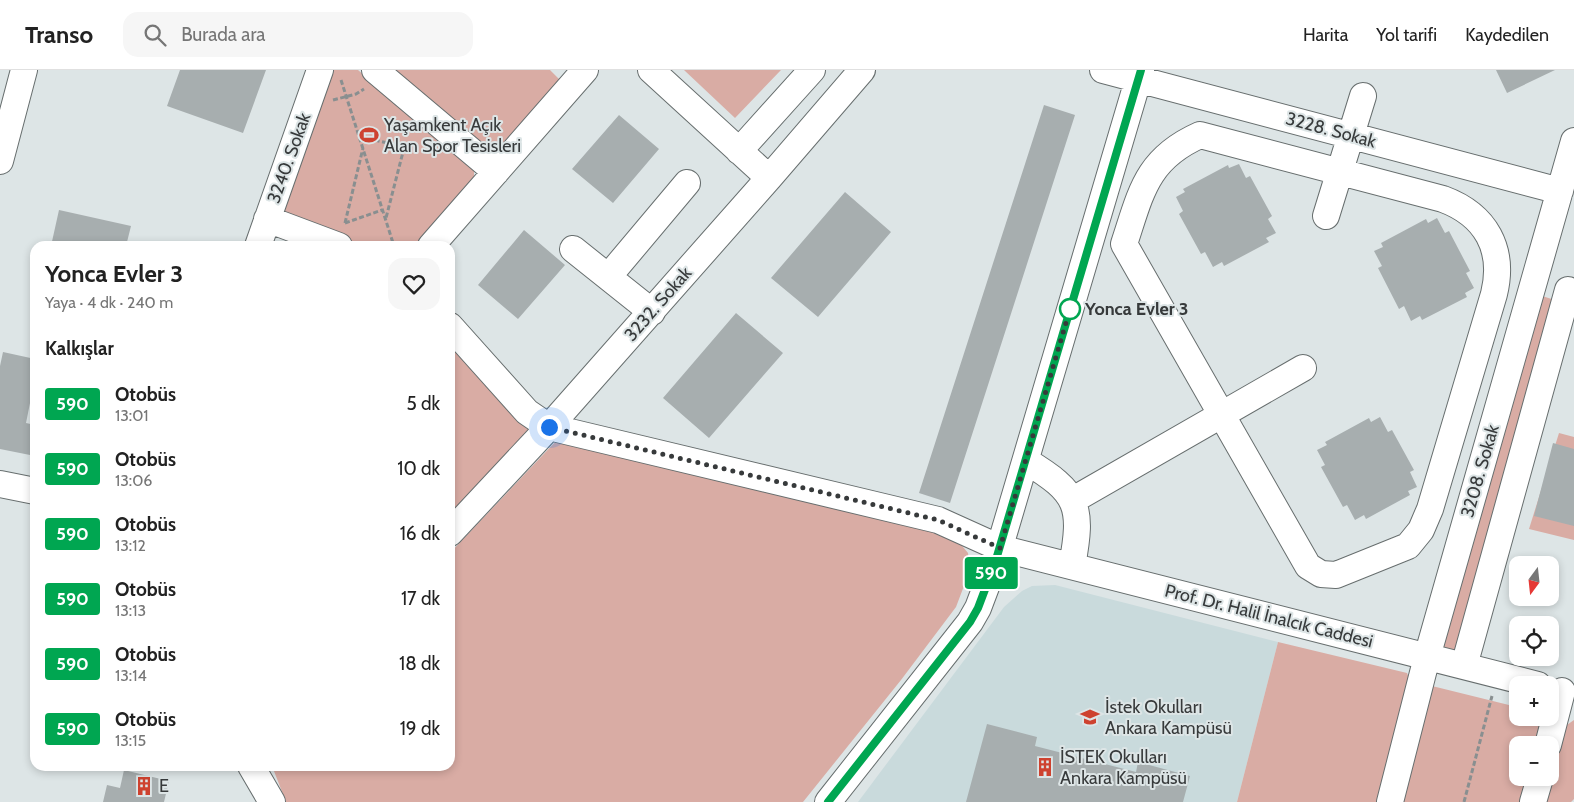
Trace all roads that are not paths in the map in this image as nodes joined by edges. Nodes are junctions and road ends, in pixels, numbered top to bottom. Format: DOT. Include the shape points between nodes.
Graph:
graph roads {
  1 [pos="24,70"];
  2 [pos="651,70"];
  3 [pos="812,70"];
  4 [pos="862,70"];
  5 [pos="1103,70"];
  6 [pos="580,72"];
  7 [pos="330,75"];
  8 [pos="1139,75"];
  9 [pos="371,77"];
  10 [pos="1363,96"];
  11 [pos="1352,136"];
  12 [pos="1574,141"];
  13 [pos="738,151"];
  14 [pos="0,161"];
  15 [pos="496,172"];
  16 [pos="1340,172"];
  17 [pos="769,178"];
  18 [pos="687,183"];
  19 [pos="1560,191"];
  20 [pos="1326,216"];
  21 [pos="267,219"];
  22 [pos="342,234"];
  23 [pos="260,241"];
  24 [pos="435,241"];
  25 [pos="573,249"];
  26 [pos="608,277"];
  27 [pos="1534,282"];
  28 [pos="1571,291"];
  29 [pos="652,312"];
  30 [pos="455,332"];
  31 [pos="1303,368"];
  32 [pos="1222,415"];
  33 [pos="549,427"];
  34 [pos="1026,461"];
  35 [pos="0,484"];
  36 [pos="30,490"];
  37 [pos="1073,500"];
  38 [pos="455,528"];
  39 [pos="1000,548"];
  40 [pos="1072,566"];
  41 [pos="1427,657"];
  42 [pos="1464,666"];
  43 [pos="1509,677"];
  44 [pos="254,771"];
  45 [pos="1538,786"];
  46 [pos="272,802"];
  47 [pos="828,802"];
  48 [pos="1390,802"];
  49 [pos="1533,802"];
  1 -- 14 [label="street"];
  2 -- 13 [label="street"];
  3 -- 13 [label="street"];
  4 -- 17 [label="street, 3232. Sokak"];
  5 -- 8 [label="street, 3228. Sokak"];
  6 -- 15 [label="street"];
  7 -- 21 [label="street, 3240. Sokak" via="311,94"];
  8 -- 11 [label="street, 3228. Sokak"];
  8 -- 34 [label="street"];
  9 -- 15 [label="street"];
  10 -- 11 [label="street"];
  11 -- 16 [label="street"];
  11 -- 19 [label="street, 3228. Sokak"];
  12 -- 19 [label="street, 3208. Sokak"];
  13 -- 17 [label="street"];
  15 -- 24 [label="street"];
  16 -- 20 [label="street"];
  16 -- 32 [label="street" via="1200,135 1176,147 1153,170 1144,185 1124,244"];
  16 -- 32 [label="street" via="1457,204 1479,221 1488,233 1497,256 1494,294 1426,520 1408,546 1336,575 1328,576 1314,570 1308,566"];
  17 -- 29 [label="street, 3232. Sokak"];
  18 -- 26 [label="street"];
  19 -- 27 [label="street, 3208. Sokak"];
  21 -- 22 [label="street"];
  21 -- 23 [label="street, 3240. Sokak"];
  25 -- 26 [label="street"];
  26 -- 29 [label="street"];
  27 -- 28 [label="street"];
  27 -- 41 [label="street, 3208. Sokak"];
  28 -- 42 [label="street, 3208. Sokak"];
  29 -- 33 [label="street, 3232. Sokak"];
  30 -- 33 [label="street" via="527,412"];
  31 -- 32 [label="street"];
  32 -- 37 [label="street"];
  33 -- 38 [label="street, 3232. Sokak"];
  33 -- 39 [label="street, Prof. Dr. Halil İnalcık Caddesi" via="938,520"];
  34 -- 37 [label="street" via="1054,479"];
  34 -- 39 [label="street"];
  35 -- 36 [label="street"];
  37 -- 40 [label="street" via="1077,531"];
  39 -- 40 [label="street, Prof. Dr. Halil İnalcık Caddesi"];
  39 -- 47 [label="street" via="970,622"];
  40 -- 41 [label="street, Prof. Dr. Halil İnalcık Caddesi"];
  41 -- 42 [label="street, Prof. Dr. Halil İnalcık Caddesi"];
  41 -- 48 [label="street, 3208. Sokak"];
  42 -- 43 [label="street, Prof. Dr. Halil İnalcık Caddesi"];
  44 -- 46 [label="street"];
  45 -- 49 [label="street"];
}
